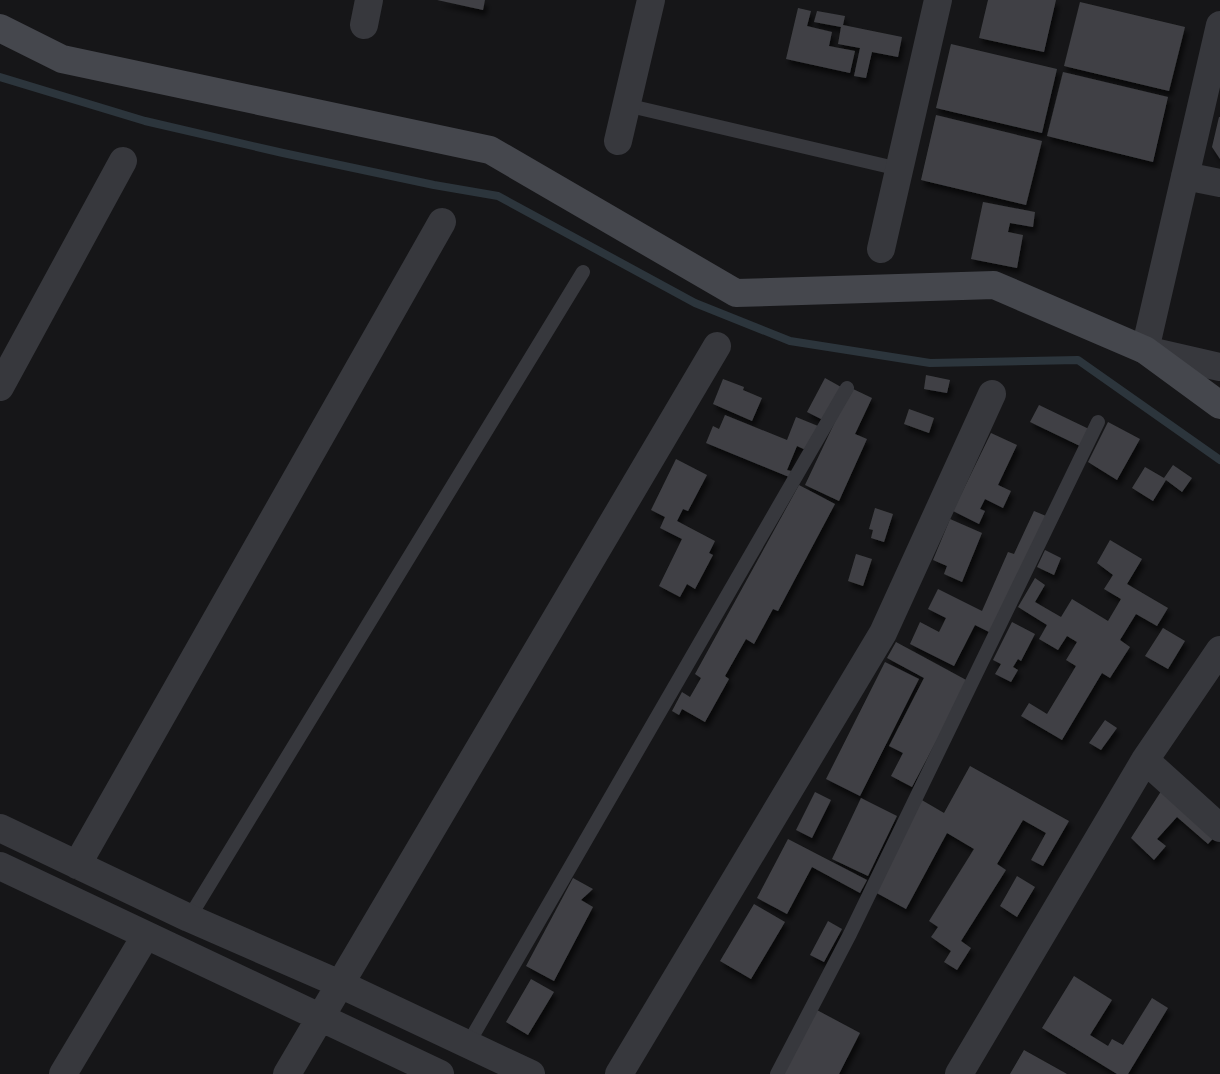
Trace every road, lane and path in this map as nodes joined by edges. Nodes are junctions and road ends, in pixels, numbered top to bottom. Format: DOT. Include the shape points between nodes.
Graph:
graph roads {
  1 [pos="651,0"];
  2 [pos="938,0"];
  3 [pos="1220,24"];
  4 [pos="0,28"];
  5 [pos="626,106"];
  6 [pos="618,141"];
  7 [pos="123,161"];
  8 [pos="899,169"];
  9 [pos="1185,176"];
  10 [pos="1220,183"];
  11 [pos="442,222"];
  12 [pos="880,249"];
  13 [pos="583,272"];
  14 [pos="717,346"];
  15 [pos="1145,350"];
  16 [pos="1220,367"];
  17 [pos="0,387"];
  18 [pos="847,388"];
  19 [pos="992,394"];
  20 [pos="1220,405"];
  21 [pos="1098,422"];
  22 [pos="1220,650"];
  23 [pos="1145,760"];
  24 [pos="0,828"];
  25 [pos="1220,828"];
  26 [pos="77,865"];
  27 [pos="0,866"];
  28 [pos="189,918"];
  29 [pos="146,935"];
  30 [pos="340,984"];
  31 [pos="320,1018"];
  32 [pos="468,1044"];
  33 [pos="430,1072"];
  34 [pos="63,1074"];
  35 [pos="287,1074"];
  36 [pos="531,1074"];
  37 [pos="619,1074"];
  38 [pos="777,1074"];
  39 [pos="959,1074"];
  1 -- 5 [label="street"];
  2 -- 8 [label="street"];
  3 -- 9 [label="street"];
  4 -- 15 [label="street" via="62,58 490,150 736,293 994,285"];
  5 -- 6 [label="street"];
  5 -- 8 [label="lane"];
  7 -- 17 [label="street"];
  8 -- 12 [label="street"];
  9 -- 10 [label="street"];
  9 -- 15 [label="street"];
  11 -- 26 [label="street"];
  13 -- 28 [label="lane"];
  14 -- 30 [label="street"];
  15 -- 16 [label="street"];
  15 -- 20 [label="street"];
  18 -- 32 [label="lane"];
  19 -- 37 [label="street" via="883,633"];
  21 -- 38 [label="lane" via="854,925"];
  22 -- 23 [label="street"];
  23 -- 25 [label="street"];
  23 -- 39 [label="street"];
  24 -- 26 [label="street"];
  26 -- 28 [label="street"];
  27 -- 29 [label="street"];
  28 -- 30 [label="street"];
  29 -- 31 [label="street"];
  29 -- 34 [label="street"];
  30 -- 31 [label="street"];
  30 -- 32 [label="street"];
  31 -- 33 [label="street"];
  31 -- 35 [label="street"];
  32 -- 36 [label="street"];
}
